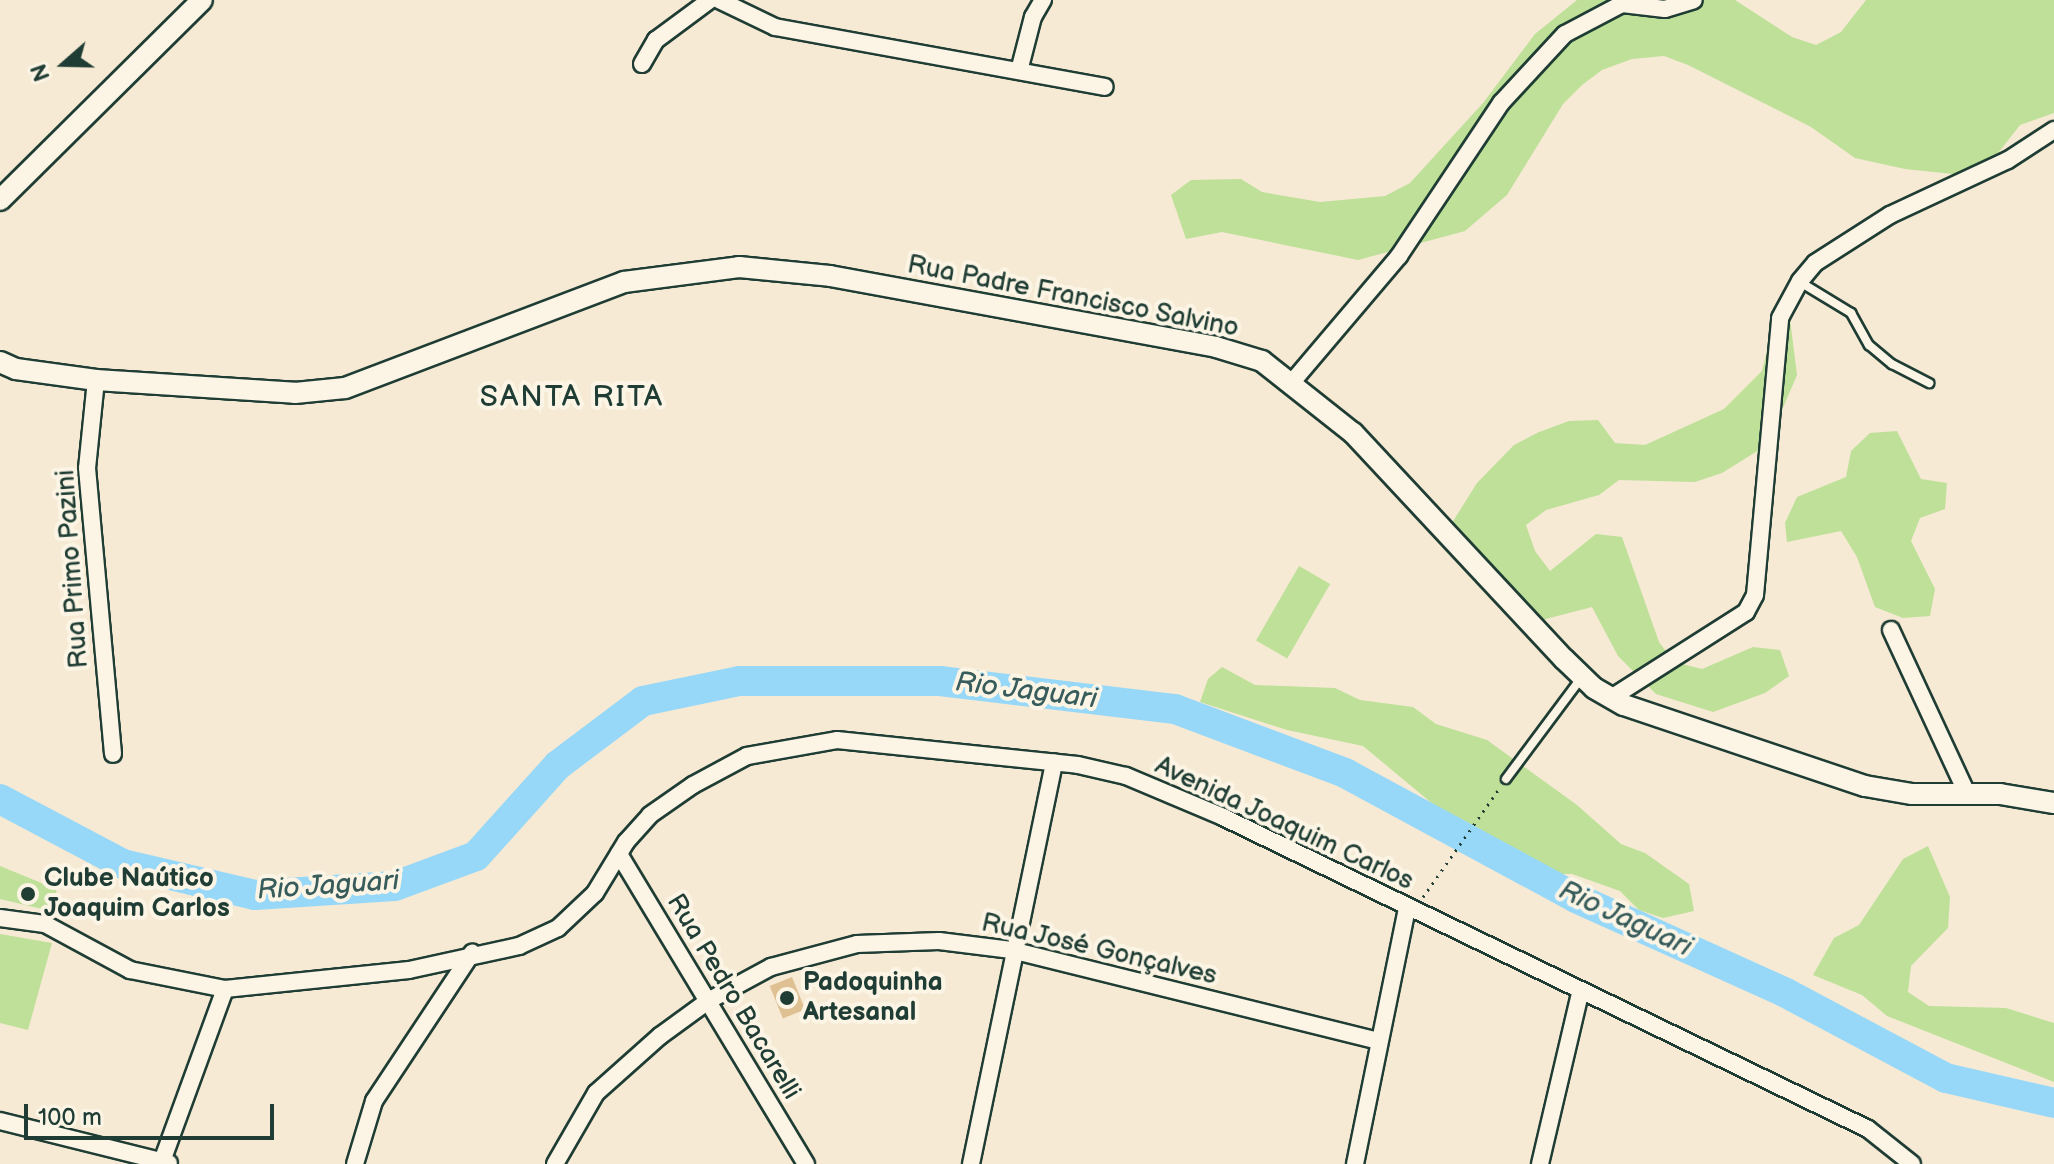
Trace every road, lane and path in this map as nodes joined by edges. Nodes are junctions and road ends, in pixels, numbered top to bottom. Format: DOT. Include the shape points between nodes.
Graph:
graph roads {
  1 [pos="202,0"];
  2 [pos="710,0"];
  3 [pos="719,0"];
  4 [pos="1043,0"];
  5 [pos="1694,0"];
  6 [pos="642,64"];
  7 [pos="1019,71"];
  8 [pos="1105,87"];
  9 [pos="2054,130"];
  10 [pos="0,200"];
  11 [pos="1800,281"];
  12 [pos="0,362"];
  13 [pos="96,380"];
  14 [pos="1293,381"];
  15 [pos="1929,383"];
  16 [pos="1891,630"];
  17 [pos="1582,677"];
  18 [pos="1611,698"];
  19 [pos="113,754"];
  20 [pos="1054,762"];
  21 [pos="1506,779"];
  22 [pos="1967,794"];
  23 [pos="2054,803"];
  24 [pos="619,854"];
  25 [pos="1410,910"];
  26 [pos="0,918"];
  27 [pos="1011,950"];
  28 [pos="472,953"];
  29 [pos="225,989"];
  30 [pos="1580,993"];
  31 [pos="708,1001"];
  32 [pos="1378,1041"];
  33 [pos="0,1121"];
  34 [pos="165,1163"];
  35 [pos="355,1164"];
  36 [pos="555,1164"];
  37 [pos="806,1164"];
  38 [pos="971,1164"];
  39 [pos="1355,1164"];
  40 [pos="1540,1164"];
  41 [pos="1912,1164"];
  1 -- 10 [label="street"];
  2 -- 6 [label="street" via="656,40"];
  3 -- 7 [label="street" via="775,27"];
  4 -- 7 [label="street" via="1033,17"];
  5 -- 14 [label="street" via="1665,9 1622,4 1565,34 1501,103 1399,256"];
  7 -- 8 [label="street"];
  9 -- 11 [label="street" via="2008,160 1890,215 1815,263"];
  11 -- 15 [label="lane" via="1851,313 1869,345 1892,364"];
  11 -- 18 [label="street" via="1780,318 1755,595 1746,612"];
  12 -- 13 [label="street, Rua Padre Francisco Salvino"];
  13 -- 14 [label="street, Rua Padre Francisco Salvino" via="295,393 345,388 624,282 739,267 830,276 1216,347 1262,361"];
  13 -- 19 [label="street, Rua Primo Pazini" via="87,468"];
  14 -- 17 [label="street, Rua Padre Francisco Salvino" via="1353,433"];
  16 -- 22 [label="street"];
  17 -- 18 [label="street, Rua Padre Francisco Salvino"];
  17 -- 21 [label="lane"];
  18 -- 22 [label="street, Rua Padre Francisco Salvino" via="1865,786 1912,794"];
  20 -- 24 [label="street, Avenida Joaquim Carlos" via="837,740 796,745 747,756 693,785 650,815"];
  20 -- 25 [label="street, Avenida Joaquim Carlos" via="1126,776 1223,817"];
  20 -- 27 [label="street"];
  21 -- 25 [label="path"];
  22 -- 23 [label="street, Rua Padre Francisco Salvino"];
  24 -- 28 [label="street, Avenida Joaquim Carlos" via="595,893 558,928 519,946"];
  24 -- 31 [label="street, Rua Pedro Bacarelli"];
  25 -- 30 [label="street, Avenida Joaquim Carlos"];
  25 -- 32 [label="street"];
  26 -- 29 [label="street, Avenida Joaquim Carlos" via="45,924 130,970"];
  27 -- 31 [label="street, Rua José Gonçalves" via="939,941 857,944 771,967"];
  27 -- 32 [label="street, Rua José Gonçalves"];
  27 -- 38 [label="street"];
  28 -- 29 [label="street, Avenida Joaquim Carlos" via="409,970"];
  28 -- 35 [label="street" via="374,1101"];
  29 -- 34 [label="street"];
  30 -- 40 [label="street"];
  30 -- 41 [label="street, Avenida Joaquim Carlos" via="1868,1129"];
  31 -- 36 [label="street, Rua José Gonçalves" via="596,1093"];
  31 -- 37 [label="street, Rua Pedro Bacarelli"];
  32 -- 39 [label="street"];
  33 -- 34 [label="street"];
}
